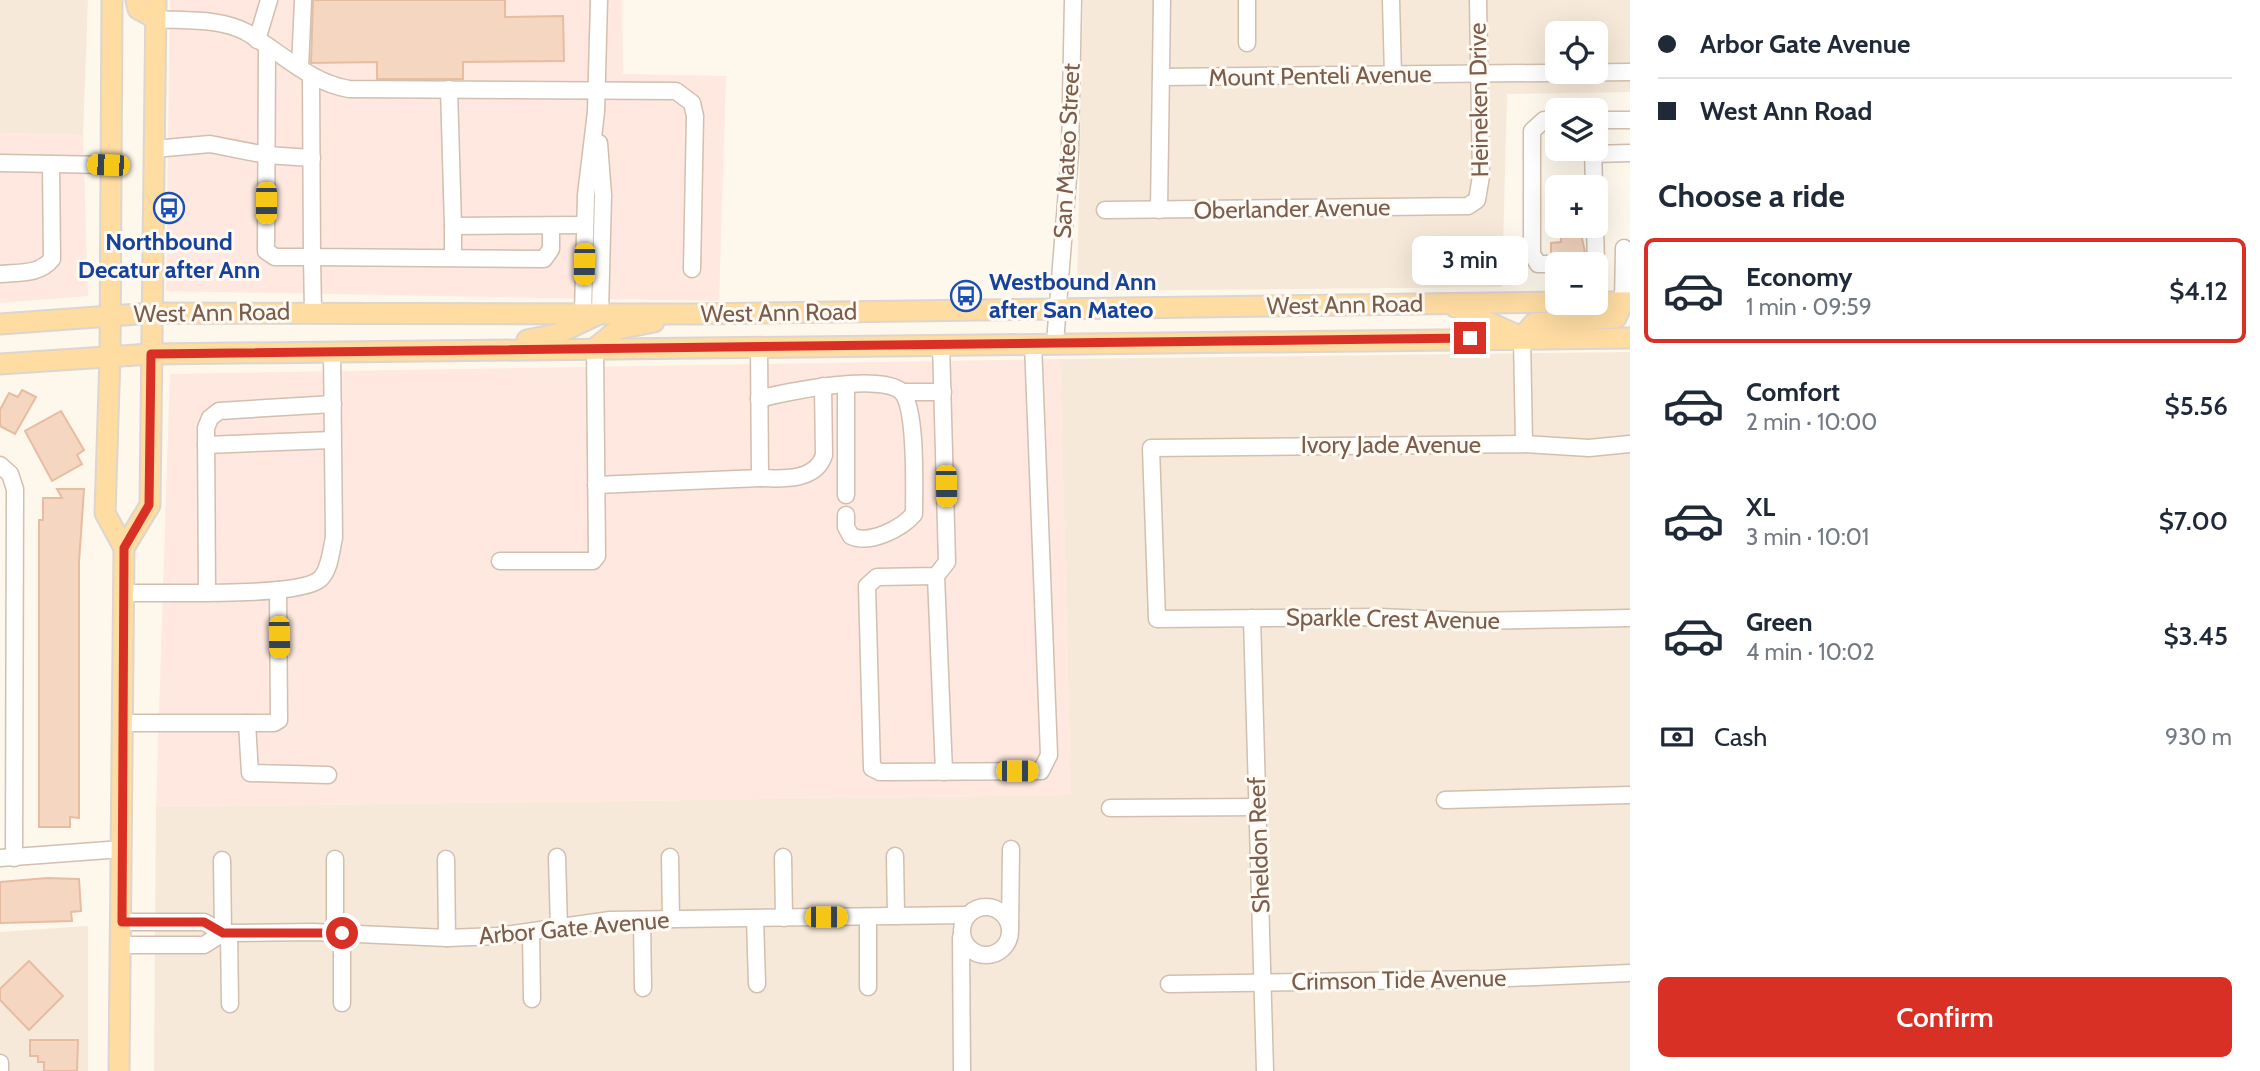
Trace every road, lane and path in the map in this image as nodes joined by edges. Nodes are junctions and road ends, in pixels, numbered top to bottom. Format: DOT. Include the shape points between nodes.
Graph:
graph roads {
  1 [pos="112,0"];
  2 [pos="136,0"];
  3 [pos="269,0"];
  4 [pos="303,0"];
  5 [pos="599,0"];
  6 [pos="1073,0"];
  7 [pos="1163,0"];
  8 [pos="1247,0"];
  9 [pos="1391,0"];
  10 [pos="1478,0"];
  11 [pos="156,10"];
  12 [pos="1247,43"];
  13 [pos="262,44"];
  14 [pos="305,72"];
  15 [pos="1630,72"];
  16 [pos="1479,74"];
  17 [pos="1393,76"];
  18 [pos="1162,77"];
  19 [pos="449,89"];
  20 [pos="597,90"];
  21 [pos="596,112"];
  22 [pos="1545,120"];
  23 [pos="1608,120"];
  24 [pos="1630,120"];
  25 [pos="154,149"];
  26 [pos="1608,152"];
  27 [pos="1630,153"];
  28 [pos="266,155"];
  29 [pos="312,158"];
  30 [pos="0,163"];
  31 [pos="51,164"];
  32 [pos="108,165"];
  33 [pos="1477,201"];
  34 [pos="1105,210"];
  35 [pos="1159,210"];
  36 [pos="585,225"];
  37 [pos="453,226"];
  38 [pos="551,226"];
  39 [pos="1627,248"];
  40 [pos="1608,253"];
  41 [pos="312,257"];
  42 [pos="453,257"];
  43 [pos="1545,264"];
  44 [pos="692,270"];
  45 [pos="0,274"];
  46 [pos="1545,302"];
  47 [pos="1608,302"];
  48 [pos="1626,302"];
  49 [pos="1441,303"];
  50 [pos="1058,310"];
  51 [pos="313,311"];
  52 [pos="152,313"];
  53 [pos="592,313"];
  54 [pos="110,314"];
  55 [pos="696,314"];
  56 [pos="0,324"];
  57 [pos="1522,337"];
  58 [pos="1630,338"];
  59 [pos="1033,343"];
  60 [pos="1055,343"];
  61 [pos="941,344"];
  62 [pos="759,346"];
  63 [pos="595,348"];
  64 [pos="474,350"];
  65 [pos="332,351"];
  66 [pos="151,354"];
  67 [pos="110,355"];
  68 [pos="0,364"];
  69 [pos="846,385"];
  70 [pos="823,386"];
  71 [pos="902,392"];
  72 [pos="943,397"];
  73 [pos="759,399"];
  74 [pos="333,404"];
  75 [pos="332,440"];
  76 [pos="1524,444"];
  77 [pos="1630,444"];
  78 [pos="206,445"];
  79 [pos="3,466"];
  80 [pos="760,478"];
  81 [pos="596,485"];
  82 [pos="846,495"];
  83 [pos="846,514"];
  84 [pos="7,540"];
  85 [pos="124,548"];
  86 [pos="500,561"];
  87 [pos="936,576"];
  88 [pos="278,590"];
  89 [pos="207,591"];
  90 [pos="124,593"];
  91 [pos="1252,618"];
  92 [pos="1630,618"];
  93 [pos="1157,619"];
  94 [pos="6,703"];
  95 [pos="123,723"];
  96 [pos="247,723"];
  97 [pos="944,772"];
  98 [pos="328,775"];
  99 [pos="1630,794"];
  100 [pos="1445,800"];
  101 [pos="1258,807"];
  102 [pos="1110,808"];
  103 [pos="122,849"];
  104 [pos="1011,849"];
  105 [pos="783,856"];
  106 [pos="895,856"];
  107 [pos="557,857"];
  108 [pos="670,857"];
  109 [pos="7,858"];
  110 [pos="335,859"];
  111 [pos="446,859"];
  112 [pos="222,860"];
  113 [pos="967,915"];
  114 [pos="896,916"];
  115 [pos="868,917"];
  116 [pos="755,918"];
  117 [pos="784,918"];
  118 [pos="671,919"];
  119 [pos="642,920"];
  120 [pos="122,922"];
  121 [pos="559,928"];
  122 [pos="1010,930"];
  123 [pos="531,932"];
  124 [pos="961,932"];
  125 [pos="226,933"];
  126 [pos="339,933"];
  127 [pos="447,938"];
  128 [pos="121,945"];
  129 [pos="1630,973"];
  130 [pos="1263,983"];
  131 [pos="757,984"];
  132 [pos="1169,984"];
  133 [pos="868,987"];
  134 [pos="643,988"];
  135 [pos="532,999"];
  136 [pos="342,1003"];
  137 [pos="230,1004"];
  138 [pos="0,1063"];
  139 [pos="0,1071"];
  140 [pos="119,1071"];
  141 [pos="962,1071"];
  142 [pos="1265,1071"];
  1 -- 32 [label="main road"];
  2 -- 11 [label="main road" via="138,9"];
  3 -- 13 [label="street"];
  4 -- 14 [label="street"];
  5 -- 20 [label="street"];
  6 -- 50 [label="street, San Mateo Street" via="1070,152"];
  7 -- 18 [label="street"];
  8 -- 12 [label="street"];
  9 -- 17 [label="street"];
  10 -- 16 [label="street, Heineken Drive"];
  11 -- 13 [label="street" via="244,31"];
  11 -- 25 [label="main road"];
  13 -- 14 [label="street"];
  13 -- 28 [label="street"];
  14 -- 19 [label="street" via="328,85 349,89"];
  14 -- 29 [label="street"];
  15 -- 16 [label="street, Mount Penteli Avenue"];
  16 -- 17 [label="street, Mount Penteli Avenue"];
  16 -- 33 [label="street, Heineken Drive" via="1481,176"];
  17 -- 18 [label="street, Mount Penteli Avenue"];
  18 -- 35 [label="street"];
  19 -- 20 [label="street"];
  19 -- 37 [label="street"];
  20 -- 21 [label="street"];
  20 -- 44 [label="street" via="676,92 692,103"];
  21 -- 36 [label="street"];
  21 -- 53 [label="street" via="603,195"];
  22 -- 43 [label="street" via="1532,131 1532,254 1538,264"];
  23 -- 24 [label="street"];
  25 -- 28 [label="street" via="210,144"];
  25 -- 52 [label="main road"];
  26 -- 27 [label="street"];
  28 -- 29 [label="street"];
  28 -- 41 [label="street" via="266,251 275,257"];
  29 -- 41 [label="street"];
  30 -- 31 [label="street"];
  31 -- 32 [label="street"];
  31 -- 45 [label="street" via="52,259 36,272"];
  32 -- 54 [label="main road"];
  33 -- 35 [label="street, Oberlander Avenue" via="1455,207"];
  34 -- 35 [label="street, Oberlander Avenue"];
  36 -- 38 [label="street"];
  36 -- 53 [label="street"];
  37 -- 38 [label="street"];
  37 -- 42 [label="street"];
  38 -- 42 [label="street" via="551,249 544,259"];
  39 -- 40 [label="street"];
  39 -- 48 [label="street"];
  41 -- 42 [label="street"];
  41 -- 51 [label="street"];
  46 -- 49 [label="main road, West Ann Road"];
  47 -- 48 [label="main road"];
  48 -- 57 [label="main road" via="1616,318 1534,323"];
  49 -- 50 [label="main road, West Ann Road"];
  49 -- 57 [label="main road"];
  50 -- 55 [label="main road, West Ann Road"];
  50 -- 60 [label="street, San Mateo Street"];
  51 -- 52 [label="main road, West Ann Road"];
  51 -- 53 [label="main road, West Ann Road"];
  52 -- 54 [label="main road, West Ann Road"];
  52 -- 66 [label="main road"];
  53 -- 55 [label="main road, West Ann Road"];
  53 -- 64 [label="main road" via="557,334"];
  54 -- 56 [label="main road, West Ann Road"];
  54 -- 67 [label="main road"];
  55 -- 63 [label="main road" via="618,329"];
  57 -- 58 [label="main road, West Ann Road"];
  57 -- 60 [label="main road, West Ann Road"];
  57 -- 76 [label="street"];
  59 -- 60 [label="main road, West Ann Road"];
  59 -- 61 [label="main road, West Ann Road"];
  59 -- 97 [label="street" via="1049,755 1041,771"];
  61 -- 62 [label="main road, West Ann Road"];
  61 -- 72 [label="street"];
  62 -- 63 [label="main road, West Ann Road"];
  62 -- 73 [label="street"];
  63 -- 64 [label="main road, West Ann Road"];
  63 -- 81 [label="street"];
  64 -- 65 [label="main road, West Ann Road"];
  65 -- 66 [label="main road, West Ann Road"];
  65 -- 74 [label="street"];
  66 -- 67 [label="main road, West Ann Road"];
  66 -- 85 [label="main road" via="149,505"];
  67 -- 68 [label="main road, West Ann Road"];
  67 -- 85 [label="main road" via="105,513"];
  69 -- 70 [label="street"];
  69 -- 71 [label="street" via="893,387"];
  69 -- 82 [label="street"];
  70 -- 73 [label="street"];
  70 -- 80 [label="street" via="821,463 811,472 789,478"];
  71 -- 72 [label="street"];
  71 -- 83 [label="street" via="913,437 914,514 906,523 857,539 846,527"];
  72 -- 87 [label="street" via="947,562"];
  73 -- 80 [label="street"];
  74 -- 75 [label="street"];
  74 -- 78 [label="street" via="219,411 210,418"];
  75 -- 78 [label="street"];
  75 -- 88 [label="street" via="334,538 329,561 321,578 305,587"];
  76 -- 77 [label="street, Ivory Jade Avenue" via="1589,448"];
  76 -- 93 [label="street, Ivory Jade Avenue" via="1151,448"];
  78 -- 89 [label="street"];
  79 -- 84 [label="street" via="15,489"];
  80 -- 81 [label="street"];
  81 -- 86 [label="street" via="597,556 593,561"];
  84 -- 94 [label="street"];
  85 -- 90 [label="main road"];
  87 -- 97 [label="street"];
  87 -- 97 [label="street" via="877,577 867,586 872,768 880,772"];
  88 -- 89 [label="street"];
  88 -- 96 [label="street" via="281,715 274,723"];
  89 -- 90 [label="street"];
  90 -- 95 [label="main road"];
  91 -- 92 [label="street, Sparkle Crest Avenue"];
  91 -- 93 [label="street, Sparkle Crest Avenue"];
  91 -- 101 [label="street, Sheldon Reef"];
  94 -- 109 [label="street"];
  95 -- 96 [label="street"];
  95 -- 103 [label="main road"];
  96 -- 98 [label="street" via="250,773"];
  99 -- 100 [label="street"];
  101 -- 102 [label="street"];
  101 -- 130 [label="street, Sheldon Reef"];
  103 -- 109 [label="street"];
  103 -- 120 [label="main road"];
  104 -- 122 [label="street"];
  105 -- 117 [label="street"];
  106 -- 114 [label="street"];
  107 -- 121 [label="street"];
  108 -- 118 [label="street"];
  110 -- 126 [label="street"];
  111 -- 127 [label="street"];
  112 -- 125 [label="street"];
  113 -- 114 [label="street, Arbor Gate Avenue"];
  113 -- 122 [label="street" via="990,907 1004,915"];
  113 -- 124 [label="street"];
  114 -- 115 [label="street, Arbor Gate Avenue"];
  115 -- 117 [label="street, Arbor Gate Avenue"];
  115 -- 133 [label="street"];
  116 -- 117 [label="street, Arbor Gate Avenue"];
  116 -- 118 [label="street, Arbor Gate Avenue"];
  116 -- 131 [label="street"];
  118 -- 119 [label="street, Arbor Gate Avenue"];
  119 -- 121 [label="street, Arbor Gate Avenue"];
  119 -- 134 [label="street"];
  120 -- 125 [label="street, Arbor Gate Avenue" via="204,922"];
  120 -- 128 [label="main road"];
  121 -- 123 [label="street, Arbor Gate Avenue"];
  122 -- 124 [label="street" via="1005,946 991,955 968,947"];
  123 -- 127 [label="street, Arbor Gate Avenue"];
  123 -- 135 [label="street"];
  124 -- 141 [label="street"];
  125 -- 126 [label="street, Arbor Gate Avenue"];
  125 -- 128 [label="street, Arbor Gate Avenue" via="204,945"];
  125 -- 137 [label="street"];
  126 -- 127 [label="street, Arbor Gate Avenue"];
  126 -- 136 [label="street"];
  128 -- 140 [label="main road"];
  129 -- 130 [label="street, Crimson Tide Avenue"];
  130 -- 132 [label="street, Crimson Tide Avenue"];
  130 -- 142 [label="street, Sheldon Reef"];
  138 -- 139 [label="street"];
}
